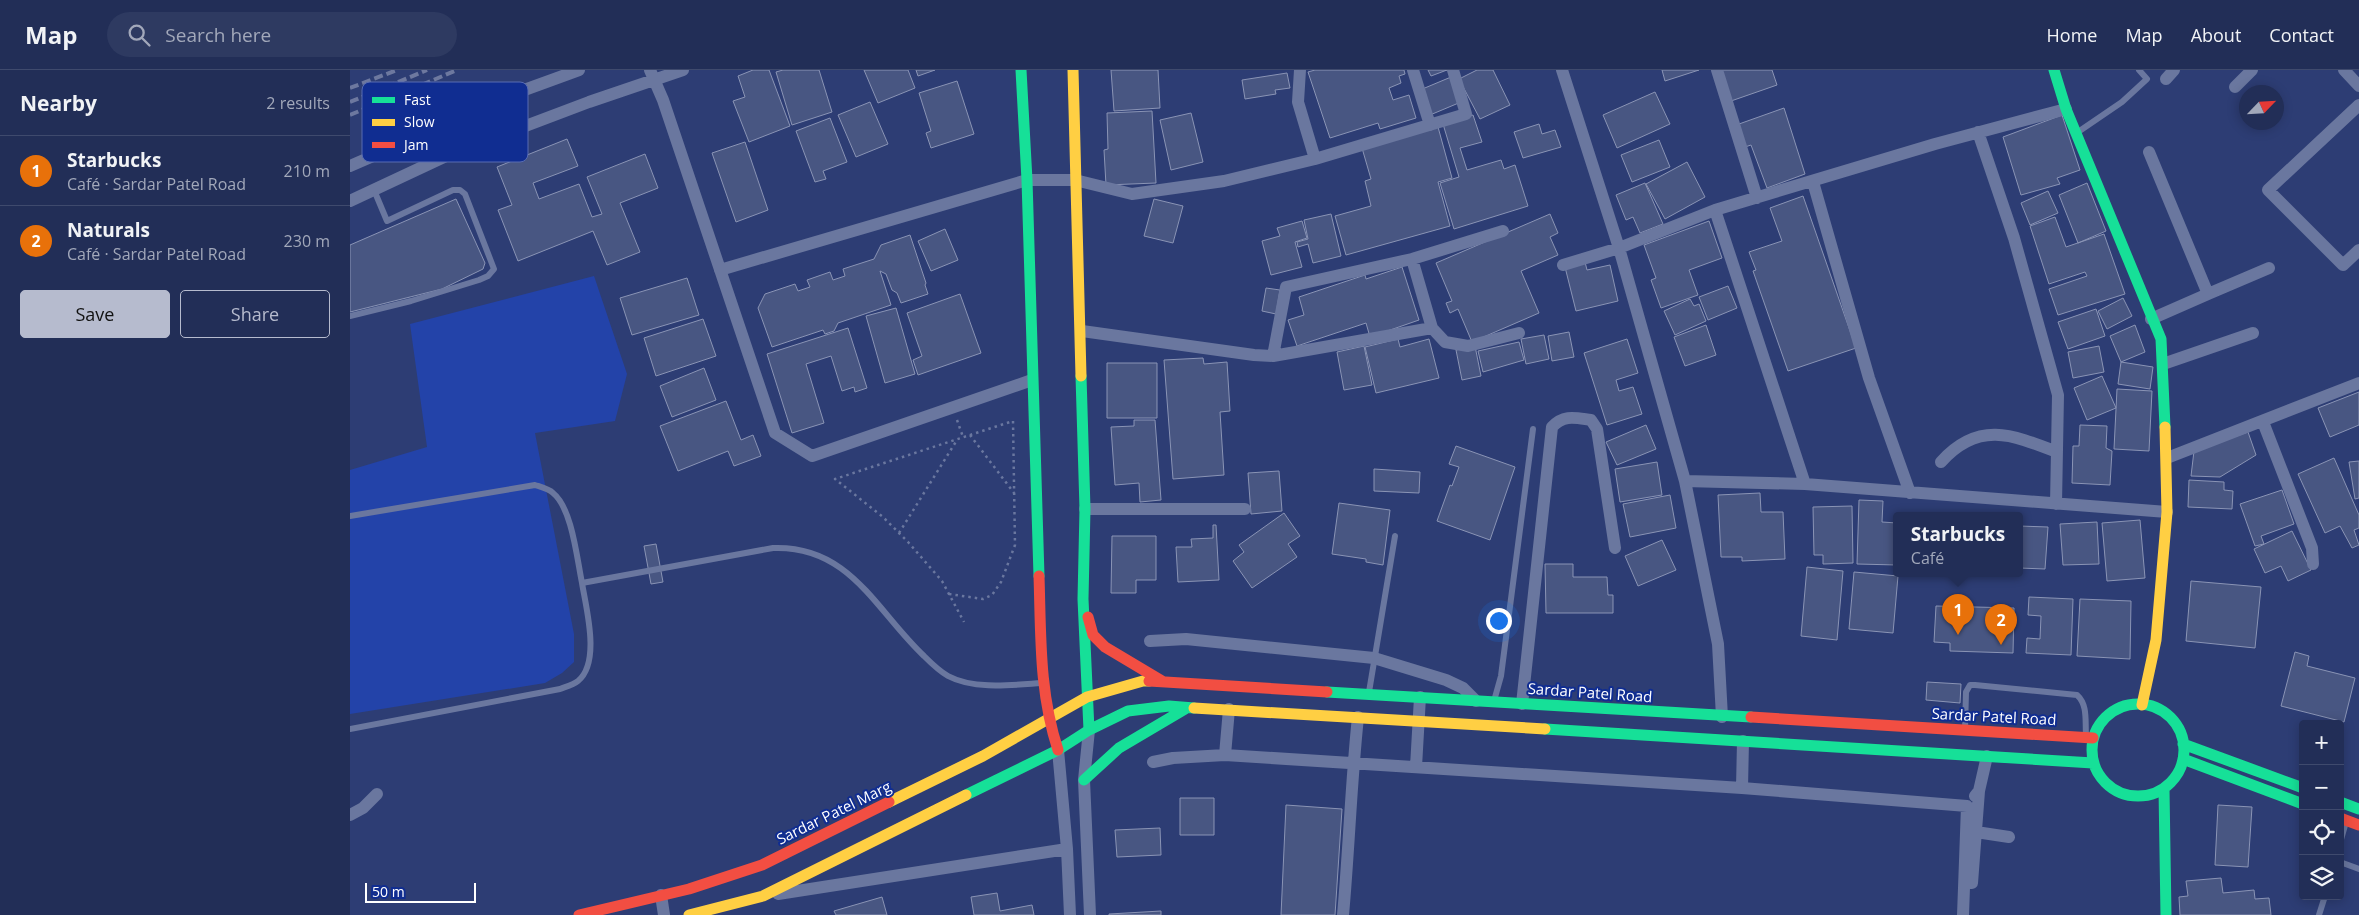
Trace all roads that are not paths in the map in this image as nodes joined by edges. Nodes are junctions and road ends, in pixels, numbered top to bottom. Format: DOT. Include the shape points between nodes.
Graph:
graph roads {
  1 [pos="579,70"];
  2 [pos="683,70"];
  3 [pos="1021,70"];
  4 [pos="1073,70"];
  5 [pos="1300,70"];
  6 [pos="1413,70"];
  7 [pos="1452,70"];
  8 [pos="1562,70"];
  9 [pos="1717,70"];
  10 [pos="2054,70"];
  11 [pos="2139,70"];
  12 [pos="2252,70"];
  13 [pos="2344,70"];
  14 [pos="651,75"];
  15 [pos="2359,86"];
  16 [pos="2234,87"];
  17 [pos="528,90"];
  18 [pos="2359,105"];
  19 [pos="2066,109"];
  20 [pos="528,124"];
  21 [pos="1430,125"];
  22 [pos="1978,132"];
  23 [pos="2077,132"];
  24 [pos="2149,152"];
  25 [pos="1315,159"];
  26 [pos="362,161"];
  27 [pos="433,162"];
  28 [pos="350,166"];
  29 [pos="1027,180"];
  30 [pos="1075,180"];
  31 [pos="1813,182"];
  32 [pos="374,190"];
  33 [pos="1757,198"];
  34 [pos="350,201"];
  35 [pos="1715,210"];
  36 [pos="1503,232"];
  37 [pos="1619,248"];
  38 [pos="2359,250"];
  39 [pos="1412,259"];
  40 [pos="1563,265"];
  41 [pos="2269,268"];
  42 [pos="720,270"];
  43 [pos="2208,294"];
  44 [pos="350,316"];
  45 [pos="2151,319"];
  46 [pos="1432,328"];
  47 [pos="1082,331"];
  48 [pos="1519,333"];
  49 [pos="2253,333"];
  50 [pos="1273,356"];
  51 [pos="2163,364"];
  52 [pos="1032,380"];
  53 [pos="2359,383"];
  54 [pos="2263,422"];
  55 [pos="1533,429"];
  56 [pos="2057,452"];
  57 [pos="2167,458"];
  58 [pos="1941,462"];
  59 [pos="1685,481"];
  60 [pos="1805,484"];
  61 [pos="1910,494"];
  62 [pos="2056,504"];
  63 [pos="1085,509"];
  64 [pos="1245,509"];
  65 [pos="2167,512"];
  66 [pos="350,516"];
  67 [pos="1395,536"];
  68 [pos="1615,548"];
  69 [pos="2313,564"];
  70 [pos="582,583"];
  71 [pos="1083,599"];
  72 [pos="1150,641"];
  73 [pos="1374,658"];
  74 [pos="1164,682"];
  75 [pos="1043,683"];
  76 [pos="1368,694"];
  77 [pos="1420,697"];
  78 [pos="1086,698"];
  79 [pos="1458,700"];
  80 [pos="1476,701"];
  81 [pos="1494,702"];
  82 [pos="1522,704"];
  83 [pos="2142,704"];
  84 [pos="1188,707"];
  85 [pos="1229,709"];
  86 [pos="1358,717"];
  87 [pos="1722,717"];
  88 [pos="1048,718"];
  89 [pos="1418,721"];
  90 [pos="1457,723"];
  91 [pos="350,729"];
  92 [pos="1089,730"];
  93 [pos="1965,730"];
  94 [pos="2089,738"];
  95 [pos="1743,741"];
  96 [pos="2183,744"];
  97 [pos="1058,750"];
  98 [pos="1225,755"];
  99 [pos="1987,756"];
  100 [pos="2183,759"];
  101 [pos="1153,762"];
  102 [pos="1353,763"];
  103 [pos="2093,763"];
  104 [pos="1416,767"];
  105 [pos="1084,780"];
  106 [pos="2299,787"];
  107 [pos="1742,788"];
  108 [pos="2164,789"];
  109 [pos="1979,791"];
  110 [pos="377,794"];
  111 [pos="2152,794"];
  112 [pos="2299,802"];
  113 [pos="2344,803"];
  114 [pos="1967,806"];
  115 [pos="2359,809"];
  116 [pos="350,815"];
  117 [pos="2344,820"];
  118 [pos="2359,825"];
  119 [pos="1976,832"];
  120 [pos="2009,836"];
  121 [pos="1067,849"];
  122 [pos="2344,863"];
  123 [pos="2359,869"];
  124 [pos="661,896"];
  125 [pos="763,896"];
  126 [pos="2324,900"];
  127 [pos="578,915"];
  128 [pos="664,915"];
  129 [pos="689,915"];
  130 [pos="1070,915"];
  131 [pos="1090,915"];
  132 [pos="1343,915"];
  133 [pos="1963,915"];
  134 [pos="1970,915"];
  135 [pos="2157,915"];
  136 [pos="2166,915"];
  137 [pos="2319,915"];
  1 -- 17 [label="street"];
  2 -- 14 [label="street"];
  3 -- 29 [label="street"];
  4 -- 30 [label="street"];
  5 -- 25 [label="street" via="1298,102"];
  6 -- 21 [label="street"];
  7 -- 21 [label="street" via="1466,114"];
  8 -- 37 [label="street"];
  9 -- 33 [label="street"];
  10 -- 19 [label="street"];
  11 -- 23 [label="lane" via="2147,79 2122,102"];
  12 -- 16 [label="street"];
  13 -- 15 [label="street"];
  14 -- 20 [label="street"];
  14 -- 42 [label="street" via="663,100"];
  18 -- 38 [label="street" via="2268,190 2343,265"];
  19 -- 22 [label="street"];
  19 -- 23 [label="street"];
  21 -- 25 [label="street"];
  22 -- 31 [label="street"];
  22 -- 56 [label="street" via="2014,238 2058,395"];
  23 -- 45 [label="street"];
  24 -- 43 [label="street"];
  25 -- 30 [label="street" via="1224,181 1132,194"];
  26 -- 28 [label="street"];
  27 -- 32 [label="street"];
  29 -- 30 [label="street"];
  29 -- 42 [label="street"];
  29 -- 52 [label="street"];
  30 -- 47 [label="street"];
  31 -- 33 [label="street"];
  31 -- 61 [label="street" via="1869,378"];
  32 -- 34 [label="street"];
  32 -- 44 [label="lane" via="387,221 453,190 460,190 465,194 494,269 479,280"];
  33 -- 35 [label="street"];
  35 -- 37 [label="street"];
  35 -- 60 [label="street"];
  36 -- 39 [label="street"];
  37 -- 40 [label="street"];
  37 -- 59 [label="street"];
  39 -- 46 [label="street"];
  39 -- 50 [label="street" via="1286,287"];
  41 -- 43 [label="street"];
  42 -- 52 [label="street" via="775,433 812,456"];
  43 -- 45 [label="street"];
  45 -- 51 [label="street" via="2161,339"];
  46 -- 48 [label="street" via="1445,342 1468,346"];
  46 -- 50 [label="street"];
  47 -- 50 [label="street"];
  47 -- 63 [label="street"];
  49 -- 51 [label="street"];
  51 -- 57 [label="street"];
  52 -- 75 [label="street"];
  53 -- 54 [label="street"];
  54 -- 57 [label="street"];
  54 -- 69 [label="street" via="2312,548"];
  55 -- 81 [label="lane" via="1501,676"];
  56 -- 58 [label="street" via="2021,438 1993,433 1970,439 1952,450"];
  56 -- 62 [label="street"];
  57 -- 65 [label="street"];
  59 -- 60 [label="street"];
  59 -- 87 [label="street" via="1718,644"];
  60 -- 61 [label="street"];
  61 -- 62 [label="street"];
  62 -- 65 [label="street"];
  63 -- 64 [label="street"];
  63 -- 71 [label="street"];
  65 -- 83 [label="street" via="2156,640"];
  66 -- 70 [label="lane" via="535,485 552,491 559,498 567,516"];
  67 -- 73 [label="lane"];
  68 -- 82 [label="street" via="1597,429 1591,420 1568,417 1558,421 1552,427"];
  70 -- 75 [label="lane" via="794,547 836,564 855,578 913,646 948,676 968,683"];
  70 -- 91 [label="lane" via="590,659 578,680 560,689"];
  71 -- 74 [label="street" via="1093,635 1106,647"];
  71 -- 78 [label="street"];
  72 -- 73 [label="street" via="1186,639"];
  73 -- 76 [label="lane"];
  73 -- 80 [label="street" via="1446,680 1463,688"];
  74 -- 76 [label="street, Sardar Patel Road"];
  74 -- 78 [label="street, Sardar Patel Road" via="1143,681"];
  75 -- 88 [label="street"];
  76 -- 77 [label="street, Sardar Patel Road"];
  77 -- 79 [label="street, Sardar Patel Road"];
  77 -- 89 [label="street"];
  78 -- 88 [label="street, Sardar Patel Marg"];
  78 -- 92 [label="street"];
  79 -- 80 [label="street, Sardar Patel Road"];
  79 -- 90 [label="street"];
  80 -- 81 [label="street, Sardar Patel Road"];
  81 -- 82 [label="street, Sardar Patel Road"];
  82 -- 87 [label="street, Sardar Patel Road"];
  83 -- 94 [label="street" via="2117,709"];
  83 -- 96 [label="street" via="2157,708 2169,717 2179,729"];
  84 -- 85 [label="street"];
  84 -- 92 [label="street" via="1128,711"];
  84 -- 105 [label="street" via="1141,731 1099,762"];
  85 -- 86 [label="street"];
  85 -- 98 [label="street"];
  86 -- 89 [label="street"];
  86 -- 102 [label="street"];
  87 -- 93 [label="street, Sardar Patel Road"];
  88 -- 97 [label="street"];
  88 -- 124 [label="street, Sardar Patel Marg" via="983,756 762,865"];
  89 -- 90 [label="street"];
  89 -- 104 [label="street"];
  90 -- 95 [label="street"];
  92 -- 97 [label="street"];
  92 -- 105 [label="street"];
  93 -- 94 [label="street, Sardar Patel Road"];
  93 -- 94 [label="lane" via="1966,692 1970,685 1975,684 2077,696 2082,700"];
  94 -- 103 [label="street"];
  95 -- 99 [label="street"];
  95 -- 107 [label="street"];
  96 -- 100 [label="street"];
  96 -- 106 [label="street"];
  97 -- 121 [label="street"];
  97 -- 125 [label="street"];
  98 -- 101 [label="street"];
  98 -- 102 [label="street"];
  99 -- 103 [label="street"];
  99 -- 109 [label="street"];
  100 -- 108 [label="street" via="2176,776"];
  100 -- 112 [label="street"];
  102 -- 104 [label="street"];
  102 -- 132 [label="street"];
  103 -- 111 [label="street" via="2102,779 2116,792 2134,797"];
  104 -- 107 [label="street"];
  105 -- 131 [label="street"];
  107 -- 114 [label="street"];
  108 -- 111 [label="street"];
  108 -- 136 [label="street"];
  109 -- 114 [label="street"];
  109 -- 119 [label="street"];
  110 -- 116 [label="street"];
  111 -- 135 [label="street"];
  113 -- 115 [label="street"];
  114 -- 133 [label="street"];
  117 -- 118 [label="street"];
  119 -- 120 [label="street"];
  119 -- 134 [label="street"];
  121 -- 125 [label="street"];
  121 -- 130 [label="street"];
  122 -- 123 [label="lane"];
  124 -- 127 [label="street, Sardar Patel Marg"];
  124 -- 128 [label="street"];
  125 -- 129 [label="street"];
  126 -- 137 [label="lane"];
}
